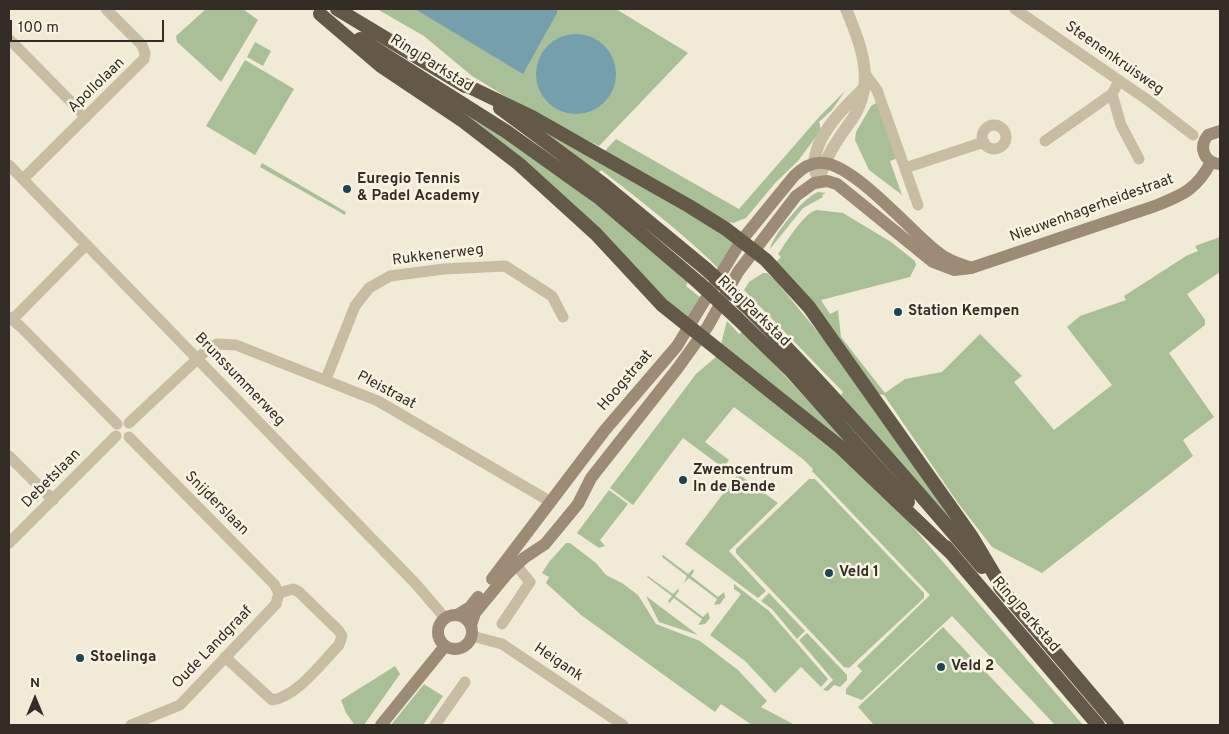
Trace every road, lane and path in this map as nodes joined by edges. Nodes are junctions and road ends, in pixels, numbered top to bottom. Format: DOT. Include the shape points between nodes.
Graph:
graph roads {
  1 [pos="106,9"];
  2 [pos="337,9"];
  3 [pos="846,9"];
  4 [pos="1016,9"];
  5 [pos="315,12"];
  6 [pos="9,39"];
  7 [pos="866,74"];
  8 [pos="457,81"];
  9 [pos="1120,81"];
  10 [pos="1112,94"];
  11 [pos="86,117"];
  12 [pos="1220,131"];
  13 [pos="1193,135"];
  14 [pos="1045,141"];
  15 [pos="984,142"];
  16 [pos="1139,158"];
  17 [pos="818,163"];
  18 [pos="1216,163"];
  19 [pos="9,165"];
  20 [pos="905,168"];
  21 [pos="23,179"];
  22 [pos="819,181"];
  23 [pos="918,205"];
  24 [pos="741,241"];
  25 [pos="85,246"];
  26 [pos="754,250"];
  27 [pos="971,268"];
  28 [pos="563,317"];
  29 [pos="11,318"];
  30 [pos="688,327"];
  31 [pos="700,337"];
  32 [pos="198,358"];
  33 [pos="326,379"];
  34 [pos="129,423"];
  35 [pos="117,430"];
  36 [pos="130,437"];
  37 [pos="9,456"];
  38 [pos="53,500"];
  39 [pos="553,500"];
  40 [pos="561,525"];
  41 [pos="9,543"];
  42 [pos="951,553"];
  43 [pos="516,565"];
  44 [pos="279,593"];
  45 [pos="1006,594"];
  46 [pos="451,616"];
  47 [pos="502,624"];
  48 [pos="472,630"];
  49 [pos="445,646"];
  50 [pos="225,656"];
  51 [pos="465,682"];
  52 [pos="146,722"];
  53 [pos="131,725"];
  54 [pos="381,725"];
  55 [pos="435,725"];
  56 [pos="623,725"];
  57 [pos="1098,725"];
  58 [pos="1117,725"];
  1 -- 11 [label="street, Apollolaan" via="142,45 144,59"];
  2 -- 8 [label="highway, Ring Parkstad"];
  3 -- 7 [label="street" via="862,52"];
  4 -- 9 [label="street, Steenenkruisweg"];
  5 -- 30 [label="highway" via="381,66 463,121 519,164 570,208 654,297"];
  5 -- 42 [label="highway, Ring Parkstad, bridge" via="508,132 598,197 699,283 799,379"];
  6 -- 11 [label="street"];
  7 -- 17 [label="street" via="858,108"];
  7 -- 20 [label="street" via="877,90"];
  8 -- 24 [label="highway" via="532,117 689,206"];
  8 -- 45 [label="highway, Ring Parkstad, bridge" via="596,179 706,269 803,363"];
  9 -- 10 [label="street"];
  9 -- 13 [label="street, Steenenkruisweg"];
  10 -- 14 [label="street"];
  10 -- 16 [label="street" via="1121,125"];
  11 -- 21 [label="street, Apollolaan"];
  12 -- 18 [label="main road" via="1211,133 1204,142 1204,154"];
  15 -- 20 [label="street"];
  17 -- 22 [label="street"];
  17 -- 24 [label="main road, Hoogstraat" via="794,176"];
  17 -- 27 [label="main road" via="840,168 881,200 935,251"];
  18 -- 27 [label="main road, Nieuwenhagerheidestraat" via="1182,195"];
  19 -- 21 [label="street, Brunssummerweg"];
  20 -- 23 [label="street"];
  21 -- 25 [label="street, Brunssummerweg"];
  22 -- 26 [label="main road, Hoogstraat" via="806,186 796,196"];
  22 -- 27 [label="main road, Nieuwenhagerheidestraat" via="837,184 933,262 954,270"];
  24 -- 26 [label="highway"];
  24 -- 30 [label="main road, Hoogstraat"];
  25 -- 29 [label="street"];
  25 -- 32 [label="street, Brunssummerweg"];
  26 -- 31 [label="main road, Hoogstraat"];
  26 -- 45 [label="highway" via="809,307 972,537"];
  28 -- 33 [label="street, Rukkenerweg" via="552,296 505,266 390,276 369,288 354,306"];
  29 -- 35 [label="street"];
  30 -- 31 [label="highway"];
  30 -- 39 [label="main road, Hoogstraat" via="672,352 605,430"];
  31 -- 40 [label="main road, Hoogstraat" via="591,478 578,504"];
  31 -- 42 [label="highway" via="838,446"];
  32 -- 33 [label="street, Pleistraat" via="212,346 231,344"];
  32 -- 34 [label="street"];
  32 -- 46 [label="street, Brunssummerweg" via="415,583"];
  33 -- 39 [label="street, Pleistraat" via="378,401"];
  34 -- 35 [label="street" via="123,421"];
  34 -- 36 [label="street"];
  35 -- 36 [label="street" via="123,439"];
  35 -- 38 [label="street, Debetslaan"];
  36 -- 44 [label="street, Snijderslaan" via="274,584"];
  37 -- 38 [label="street"];
  38 -- 41 [label="street, Debetslaan"];
  39 -- 40 [label="main road" via="566,494 570,500"];
  39 -- 40 [label="main road" via="543,522 544,528 550,531"];
  39 -- 46 [label="main road, Hoogstraat" via="470,608"];
  40 -- 43 [label="main road, Hoogstraat" via="545,544"];
  42 -- 57 [label="highway, Ring Parkstad"];
  43 -- 47 [label="street" via="530,582"];
  43 -- 48 [label="main road, Hoogstraat" via="477,611"];
  44 -- 50 [label="street, Oude Landgraaf" via="276,604"];
  44 -- 50 [label="street" via="293,589 299,592 339,631 342,636 339,645 293,692 272,700"];
  45 -- 58 [label="highway, Ring Parkstad"];
  46 -- 48 [label="main road" via="467,619"];
  46 -- 49 [label="main road" via="439,625 438,634"];
  48 -- 49 [label="main road" via="466,645 459,648"];
  48 -- 56 [label="street, Heigank" via="502,644"];
  49 -- 54 [label="main road"];
  50 -- 52 [label="street, Oude Landgraaf" via="180,705"];
  51 -- 55 [label="street"];
  52 -- 53 [label="street, Oude Landgraaf"];
}
